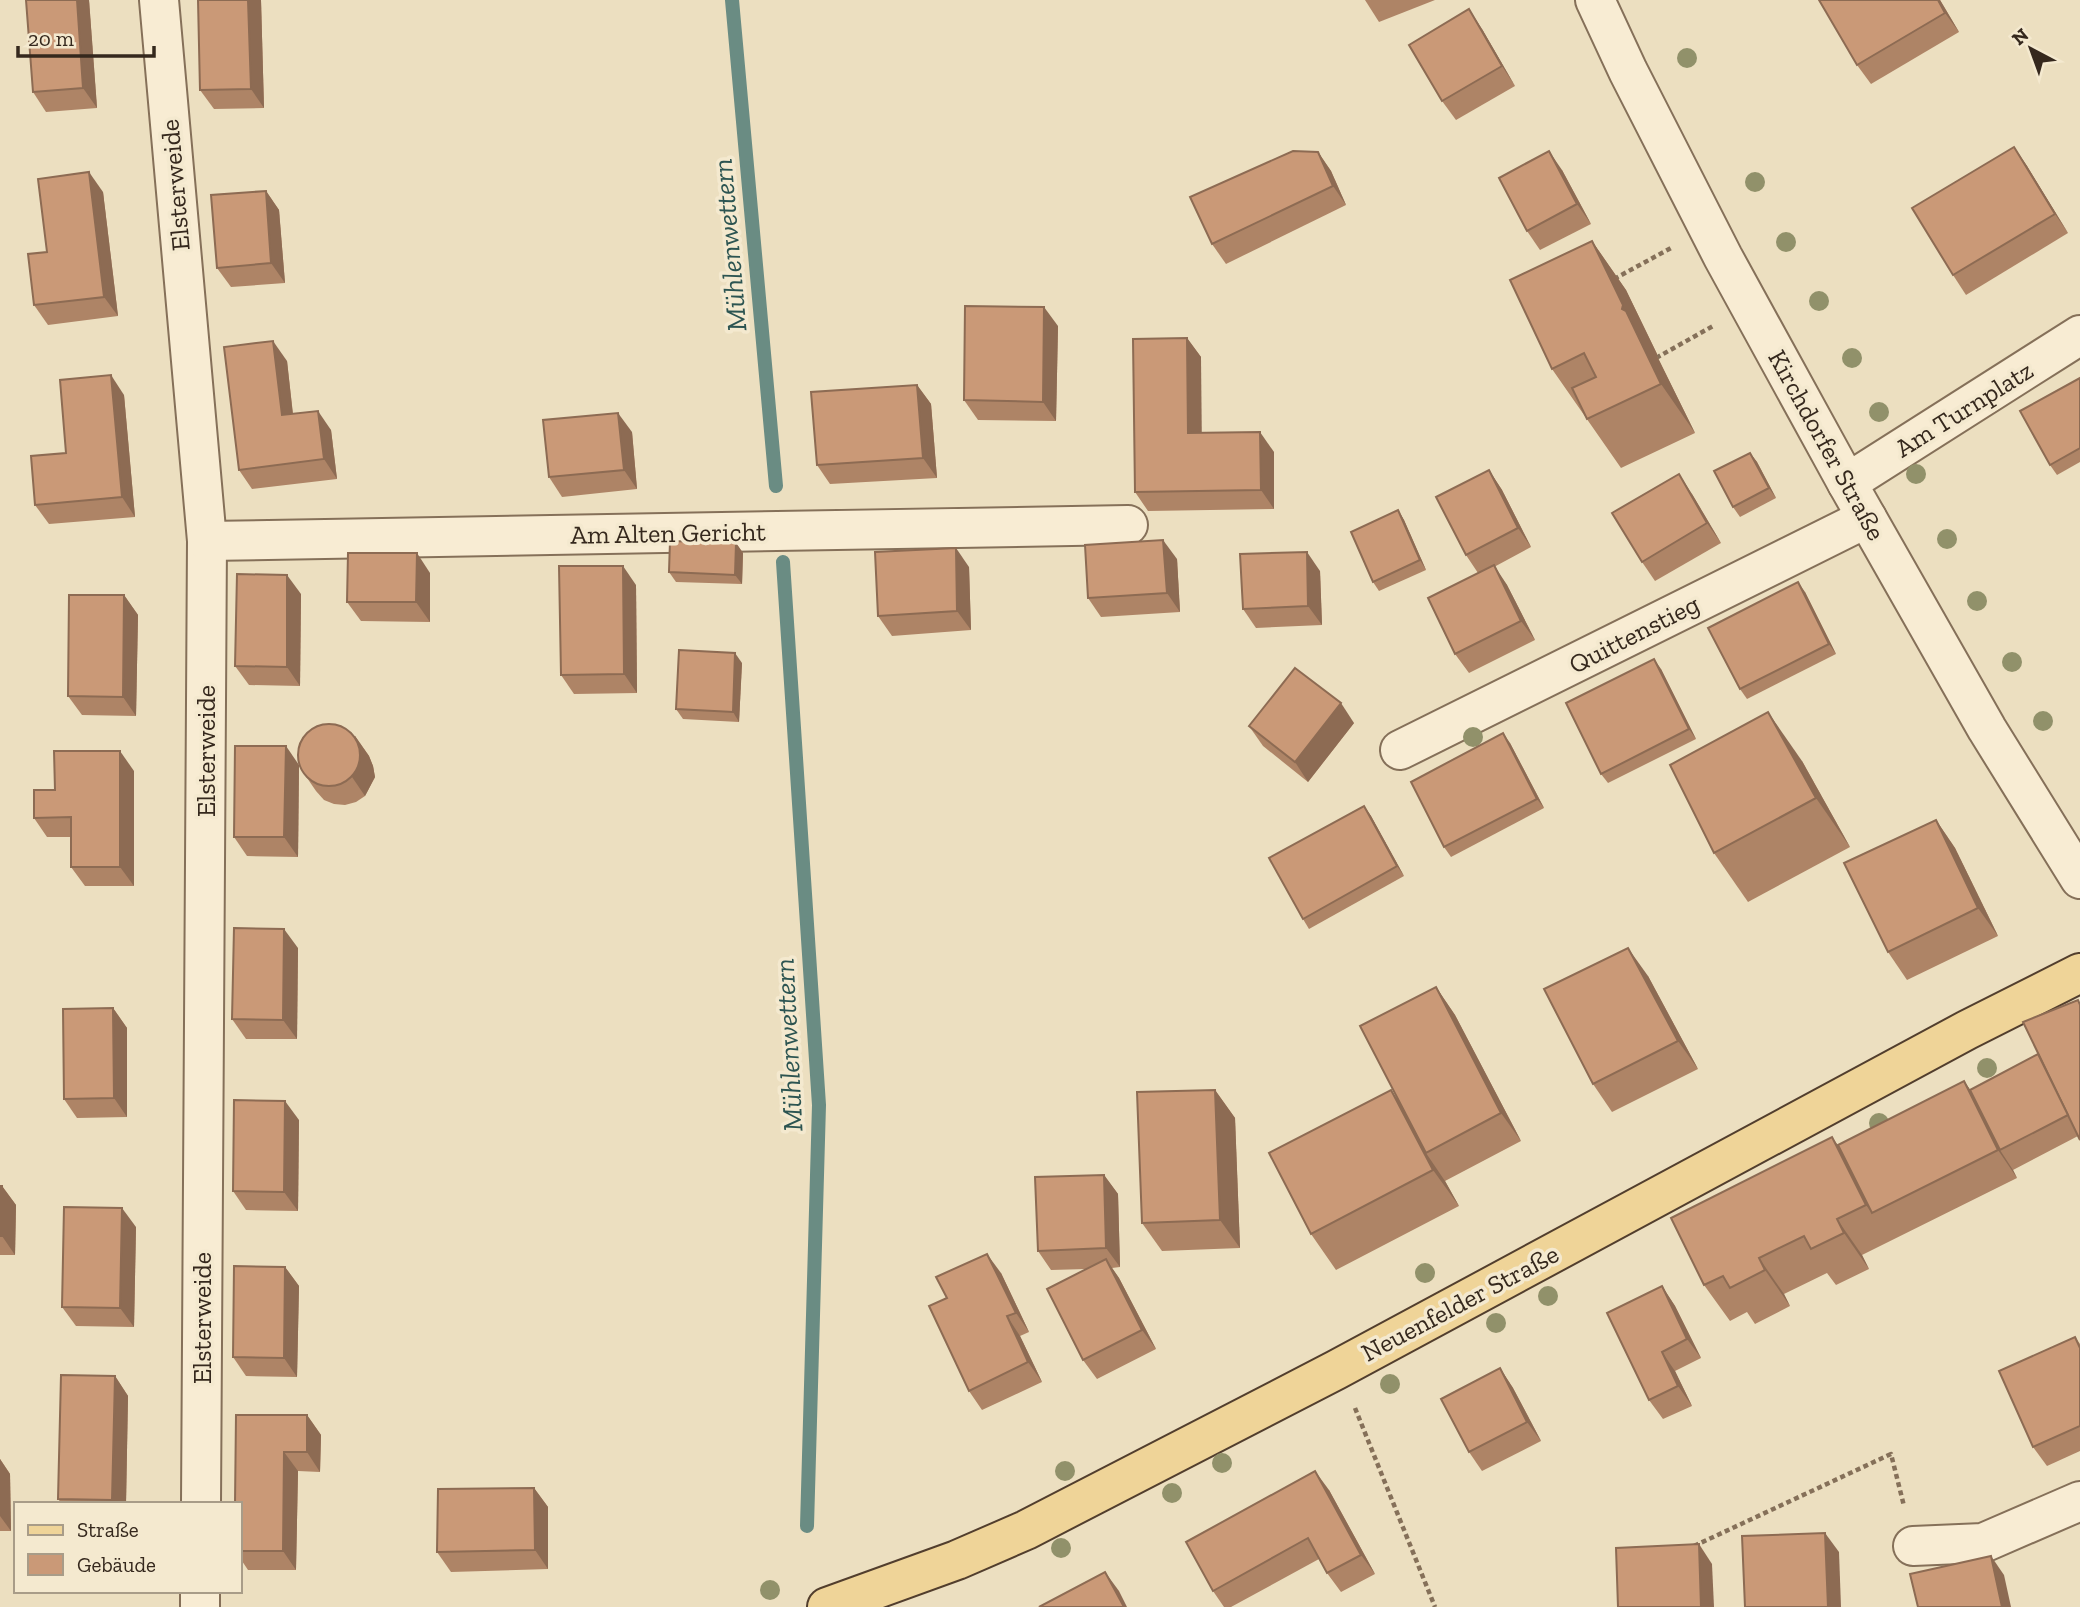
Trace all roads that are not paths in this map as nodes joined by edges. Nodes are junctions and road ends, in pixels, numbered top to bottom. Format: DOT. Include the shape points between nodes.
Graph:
graph roads {
  1 [pos="159,0"];
  2 [pos="1595,0"];
  3 [pos="2080,335"];
  4 [pos="1847,483"];
  5 [pos="1867,518"];
  6 [pos="1128,525"];
  7 [pos="207,541"];
  8 [pos="1400,750"];
  9 [pos="2080,879"];
  10 [pos="2080,973"];
  11 [pos="201,1502"];
  12 [pos="2080,1502"];
  13 [pos="1913,1546"];
  14 [pos="827,1607"];
  1 -- 7 [label="street, Elsterweide"];
  2 -- 4 [label="street, Kirchdorfer Straße" via="1708,227"];
  3 -- 4 [label="street, Am Turnplatz"];
  4 -- 5 [label="street, Kirchdorfer Straße"];
  5 -- 8 [label="street, Quittenstieg"];
  5 -- 9 [label="street, Kirchdorfer Straße" via="1987,729"];
  6 -- 7 [label="street, Am Alten Gericht"];
  7 -- 11 [label="street, Elsterweide"];
  10 -- 14 [label="main road, Neuenfelder Straße" via="1026,1530"];
  12 -- 13 [label="street" via="1983,1544"];
}
